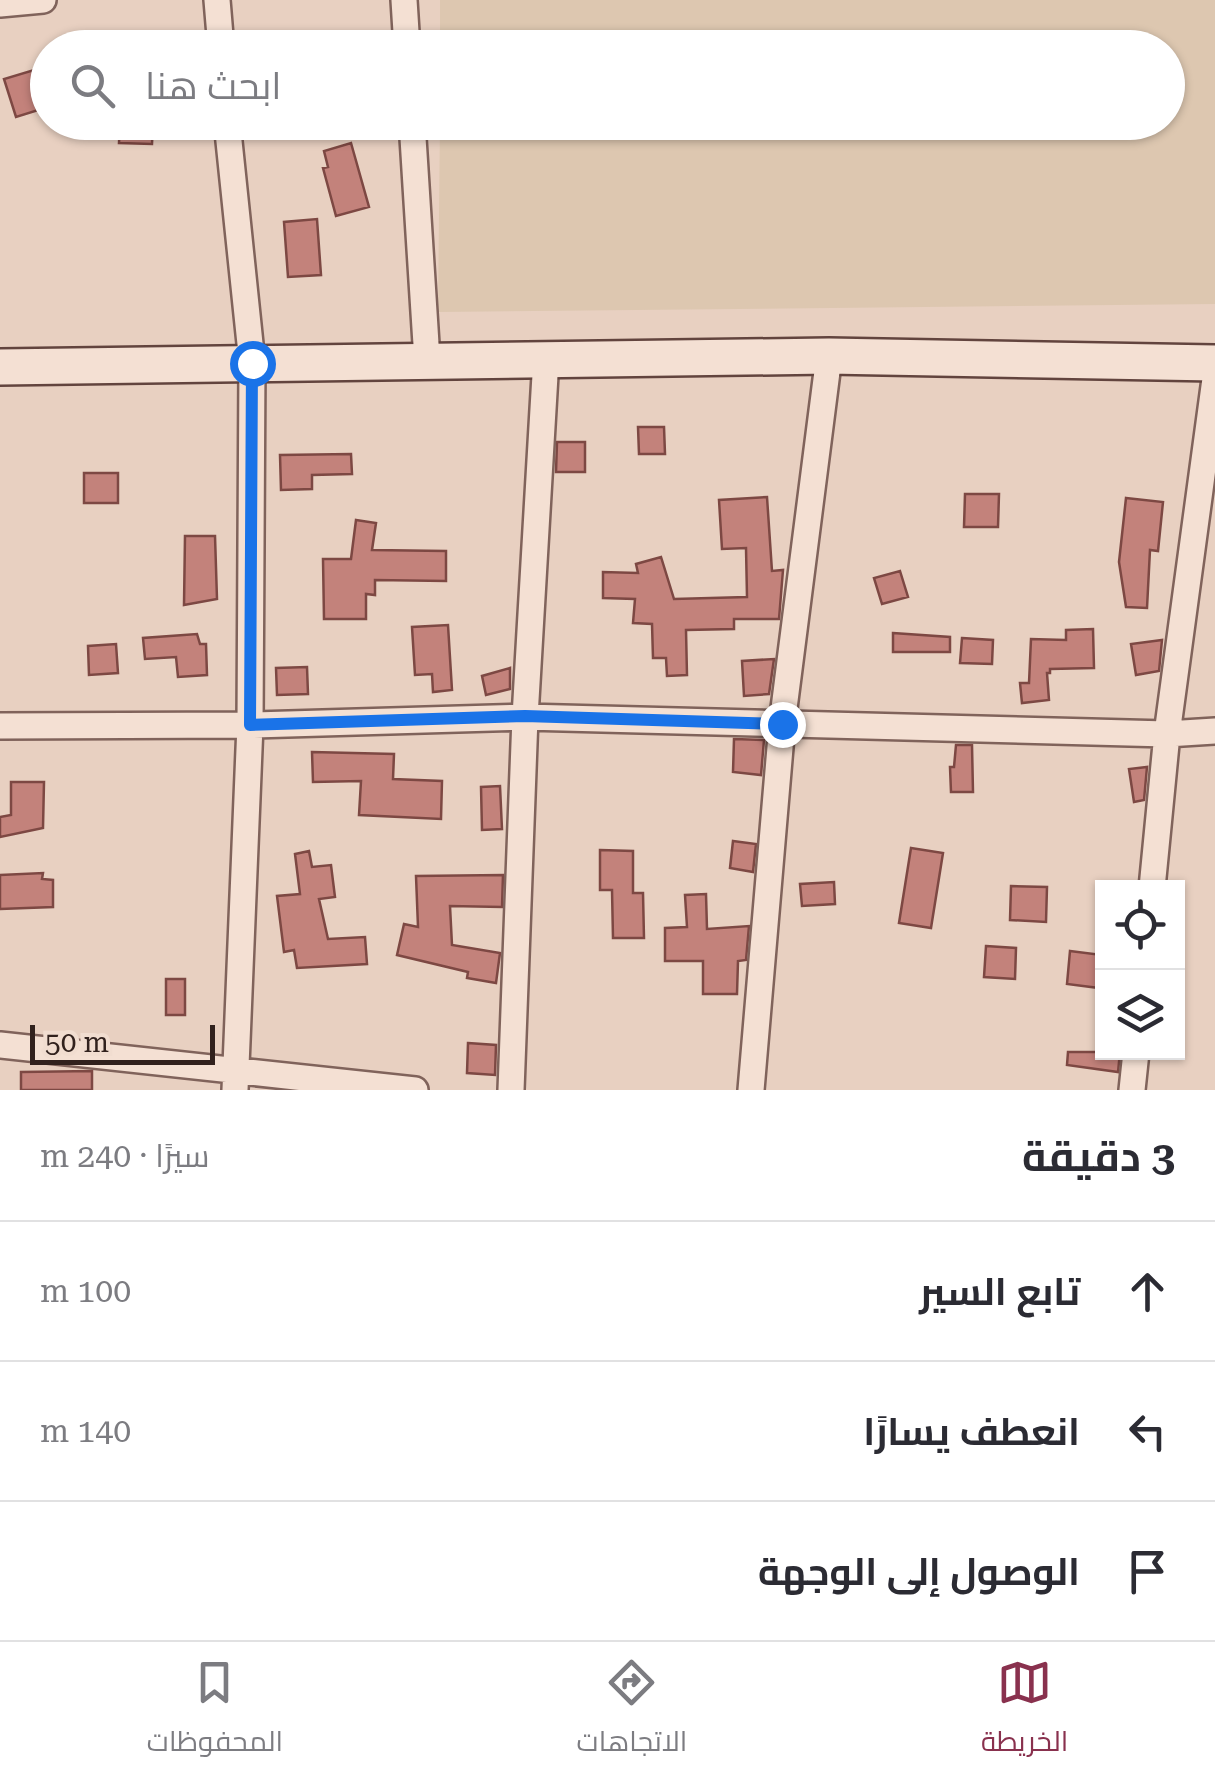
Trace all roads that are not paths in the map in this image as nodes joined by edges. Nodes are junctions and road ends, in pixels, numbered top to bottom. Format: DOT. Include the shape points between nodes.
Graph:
graph roads {
  1 [pos="43,0"];
  2 [pos="217,0"];
  3 [pos="404,0"];
  4 [pos="0,4"];
  5 [pos="220,30"];
  6 [pos="406,30"];
  7 [pos="230,140"];
  8 [pos="413,140"];
  9 [pos="829,356"];
  10 [pos="546,358"];
  11 [pos="428,360"];
  12 [pos="252,363"];
  13 [pos="1215,363"];
  14 [pos="0,367"];
  15 [pos="1215,379"];
  16 [pos="525,716"];
  17 [pos="782,724"];
  18 [pos="250,725"];
  19 [pos="0,726"];
  20 [pos="1215,730"];
  21 [pos="1167,734"];
  22 [pos="1153,880"];
  23 [pos="0,1045"];
  24 [pos="1135,1060"];
  25 [pos="235,1079"];
  26 [pos="415,1090"];
  27 [pos="510,1090"];
  28 [pos="751,1090"];
  29 [pos="1132,1090"];
  1 -- 4 [label="street"];
  2 -- 5 [label="street"];
  3 -- 6 [label="street"];
  7 -- 12 [label="street"];
  8 -- 11 [label="street"];
  9 -- 10 [label="main road"];
  9 -- 13 [label="main road"];
  9 -- 17 [label="street"];
  10 -- 11 [label="main road"];
  10 -- 16 [label="street"];
  11 -- 12 [label="main road"];
  12 -- 14 [label="main road"];
  12 -- 18 [label="street"];
  15 -- 21 [label="street"];
  16 -- 17 [label="street"];
  16 -- 18 [label="street"];
  16 -- 27 [label="street"];
  17 -- 21 [label="street"];
  17 -- 28 [label="street"];
  18 -- 19 [label="street"];
  18 -- 25 [label="street"];
  20 -- 21 [label="street"];
  21 -- 22 [label="street"];
  23 -- 25 [label="street"];
  24 -- 29 [label="street"];
  25 -- 26 [label="street"];
}
